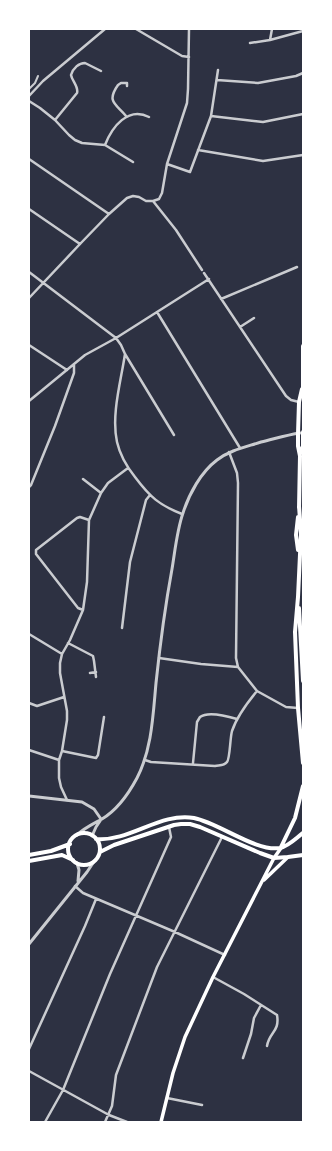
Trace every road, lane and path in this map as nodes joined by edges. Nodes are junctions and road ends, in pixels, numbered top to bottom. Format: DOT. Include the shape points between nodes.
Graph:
graph roads {
  1 [pos="104,29"];
  2 [pos="136,29"];
  3 [pos="189,29"];
  4 [pos="272,29"];
  5 [pos="303,31"];
  6 [pos="270,40"];
  7 [pos="250,43"];
  8 [pos="189,57"];
  9 [pos="218,70"];
  10 [pos="101,71"];
  11 [pos="303,73"];
  12 [pos="38,76"];
  13 [pos="217,80"];
  14 [pos="127,86"];
  15 [pos="29,89"];
  16 [pos="29,96"];
  17 [pos="29,101"];
  18 [pos="303,114"];
  19 [pos="126,116"];
  20 [pos="211,116"];
  21 [pos="149,117"];
  22 [pos="55,120"];
  23 [pos="105,145"];
  24 [pos="198,150"];
  25 [pos="303,155"];
  26 [pos="29,159"];
  27 [pos="133,162"];
  28 [pos="167,164"];
  29 [pos="153,201"];
  30 [pos="29,209"];
  31 [pos="109,214"];
  32 [pos="80,244"];
  33 [pos="297,268"];
  34 [pos="29,272"];
  35 [pos="208,279"];
  36 [pos="43,283"];
  37 [pos="29,298"];
  38 [pos="221,299"];
  39 [pos="157,312"];
  40 [pos="254,318"];
  41 [pos="240,327"];
  42 [pos="116,338"];
  43 [pos="29,345"];
  44 [pos="303,346"];
  45 [pos="125,354"];
  46 [pos="74,365"];
  47 [pos="67,370"];
  48 [pos="303,379"];
  49 [pos="302,389"];
  50 [pos="303,396"];
  51 [pos="30,399"];
  52 [pos="299,402"];
  53 [pos="303,433"];
  54 [pos="298,434"];
  55 [pos="174,435"];
  56 [pos="240,448"];
  57 [pos="229,452"];
  58 [pos="300,456"];
  59 [pos="128,468"];
  60 [pos="83,479"];
  61 [pos="29,488"];
  62 [pos="101,493"];
  63 [pos="150,495"];
  64 [pos="182,514"];
  65 [pos="89,520"];
  66 [pos="298,597"];
  67 [pos="83,610"];
  68 [pos="122,628"];
  69 [pos="29,634"];
  70 [pos="68,644"];
  71 [pos="62,654"];
  72 [pos="159,658"];
  73 [pos="238,667"];
  74 [pos="96,672"];
  75 [pos="90,673"];
  76 [pos="96,677"];
  77 [pos="303,681"];
  78 [pos="257,691"];
  79 [pos="64,697"];
  80 [pos="29,704"];
  81 [pos="298,708"];
  82 [pos="104,717"];
  83 [pos="237,719"];
  84 [pos="29,750"];
  85 [pos="62,751"];
  86 [pos="58,760"];
  87 [pos="144,760"];
  88 [pos="193,763"];
  89 [pos="303,763"];
  90 [pos="303,786"];
  91 [pos="29,796"];
  92 [pos="67,800"];
  93 [pos="101,819"];
  94 [pos="169,827"];
  95 [pos="303,833"];
  96 [pos="77,835"];
  97 [pos="94,837"];
  98 [pos="222,837"];
  99 [pos="70,844"];
  100 [pos="280,848"];
  101 [pos="100,852"];
  102 [pos="29,855"];
  103 [pos="303,855"];
  104 [pos="274,858"];
  105 [pos="288,858"];
  106 [pos="73,860"];
  107 [pos="95,860"];
  108 [pos="29,861"];
  109 [pos="77,863"];
  110 [pos="262,882"];
  111 [pos="78,883"];
  112 [pos="75,886"];
  113 [pos="96,899"];
  114 [pos="135,916"];
  115 [pos="175,932"];
  116 [pos="29,944"];
  117 [pos="225,955"];
  118 [pos="213,977"];
  119 [pos="261,1005"];
  120 [pos="267,1046"];
  121 [pos="29,1049"];
  122 [pos="243,1058"];
  123 [pos="29,1071"];
  124 [pos="63,1090"];
  125 [pos="167,1098"];
  126 [pos="202,1106"];
  127 [pos="109,1115"];
  128 [pos="45,1122"];
  129 [pos="105,1122"];
  130 [pos="127,1122"];
  131 [pos="160,1122"];
  1 -- 16 [label="street" via="45,79"];
  2 -- 8 [label="street" via="182,56"];
  3 -- 8 [label="street"];
  4 -- 6 [label="street"];
  5 -- 6 [label="street"];
  6 -- 7 [label="street"];
  8 -- 28 [label="street" via="186,103"];
  9 -- 13 [label="street"];
  10 -- 22 [label="street" via="84,62 76,67 71,75 78,89 77,93"];
  11 -- 13 [label="street" via="258,83"];
  12 -- 15 [label="street"];
  13 -- 20 [label="street"];
  14 -- 19 [label="street" via="127,83 118,85 112,99 114,105"];
  17 -- 22 [label="street"];
  18 -- 20 [label="street" via="263,122"];
  19 -- 21 [label="street" via="140,113"];
  19 -- 23 [label="street" via="107,138"];
  20 -- 24 [label="street"];
  22 -- 23 [label="street" via="76,140"];
  23 -- 27 [label="street"];
  24 -- 25 [label="street" via="263,161"];
  24 -- 28 [label="street" via="190,172"];
  26 -- 31 [label="street"];
  28 -- 29 [label="street" via="162,193"];
  29 -- 31 [label="street" via="146,202 133,196"];
  29 -- 35 [label="street" via="176,230"];
  30 -- 32 [label="street"];
  31 -- 32 [label="street"];
  32 -- 36 [label="street"];
  33 -- 38 [label="street"];
  34 -- 36 [label="street"];
  35 -- 38 [label="street"];
  35 -- 39 [label="street"];
  36 -- 37 [label="street"];
  36 -- 42 [label="street"];
  38 -- 41 [label="street"];
  39 -- 42 [label="street"];
  39 -- 56 [label="street"];
  40 -- 41 [label="street"];
  41 -- 52 [label="street" via="286,396"];
  42 -- 45 [label="street"];
  42 -- 46 [label="street" via="85,355"];
  43 -- 47 [label="street"];
  44 -- 48 [label="main road"];
  45 -- 55 [label="street"];
  45 -- 59 [label="street" via="115,408 115,428 117,442"];
  46 -- 47 [label="street"];
  46 -- 61 [label="street" via="74,373 58,418"];
  47 -- 51 [label="street"];
  48 -- 49 [label="main road"];
  49 -- 50 [label="main road"];
  49 -- 52 [label="main road"];
  52 -- 54 [label="main road"];
  53 -- 54 [label="street"];
  53 -- 58 [label="main road"];
  54 -- 56 [label="street"];
  54 -- 58 [label="main road"];
  56 -- 57 [label="street"];
  57 -- 64 [label="street" via="208,468"];
  57 -- 73 [label="street" via="238,483"];
  58 -- 66 [label="main road" via="296,535 299,558"];
  59 -- 62 [label="street" via="108,483"];
  59 -- 63 [label="street"];
  60 -- 62 [label="street"];
  62 -- 65 [label="street"];
  63 -- 64 [label="street" via="166,508"];
  63 -- 68 [label="street" via="146,500 130,562"];
  64 -- 72 [label="street"];
  65 -- 67 [label="street" via="87,582"];
  65 -- 67 [label="street" via="77,518 36,550 36,554 78,608"];
  66 -- 77 [label="main road"];
  66 -- 81 [label="main road" via="294,632"];
  67 -- 70 [label="street"];
  69 -- 71 [label="street"];
  70 -- 71 [label="street"];
  70 -- 74 [label="street" via="93,656"];
  71 -- 79 [label="street" via="60,673"];
  72 -- 73 [label="street"];
  72 -- 87 [label="street" via="150,741"];
  73 -- 78 [label="street"];
  74 -- 75 [label="street"];
  74 -- 76 [label="street"];
  78 -- 81 [label="street" via="286,707"];
  78 -- 83 [label="street"];
  79 -- 80 [label="street" via="37,706"];
  79 -- 85 [label="street" via="67,720"];
  81 -- 89 [label="main road"];
  82 -- 85 [label="street" via="96,758"];
  83 -- 88 [label="street" via="226,764 215,766"];
  83 -- 88 [label="street" via="207,714 200,717 197,722"];
  84 -- 86 [label="street"];
  85 -- 86 [label="street"];
  86 -- 92 [label="street" via="61,787"];
  87 -- 88 [label="street"];
  87 -- 93 [label="street" via="138,778 130,790 116,808"];
  90 -- 100 [label="main road" via="295,818"];
  91 -- 92 [label="street"];
  92 -- 93 [label="street" via="87,804"];
  93 -- 96 [label="street"];
  93 -- 97 [label="street"];
  94 -- 98 [label="main road" via="190,824"];
  94 -- 101 [label="main road"];
  94 -- 114 [label="street" via="171,837"];
  95 -- 100 [label="main road"];
  96 -- 97 [label="main road" via="87,834"];
  96 -- 99 [label="main road"];
  97 -- 100 [label="main road" via="112,838 181,817 204,821 256,844"];
  97 -- 101 [label="main road"];
  98 -- 104 [label="main road"];
  98 -- 115 [label="street"];
  99 -- 102 [label="main road"];
  99 -- 106 [label="main road" via="68,849"];
  100 -- 104 [label="main road"];
  101 -- 107 [label="main road"];
  103 -- 105 [label="main road"];
  104 -- 105 [label="main road"];
  104 -- 110 [label="main road"];
  105 -- 110 [label="main road"];
  106 -- 108 [label="main road" via="62,855"];
  106 -- 109 [label="main road"];
  107 -- 109 [label="main road" via="83,865"];
  107 -- 111 [label="street"];
  109 -- 111 [label="street"];
  110 -- 117 [label="main road"];
  111 -- 112 [label="street"];
  112 -- 113 [label="street"];
  112 -- 116 [label="street"];
  113 -- 114 [label="street"];
  113 -- 121 [label="street"];
  114 -- 115 [label="street"];
  114 -- 124 [label="street"];
  115 -- 117 [label="street"];
  115 -- 127 [label="street" via="157,968 116,1075"];
  117 -- 118 [label="main road"];
  118 -- 119 [label="street"];
  118 -- 125 [label="main road" via="178,1055"];
  119 -- 120 [label="street" via="277,1015 277,1026"];
  119 -- 122 [label="street" via="254,1018"];
  123 -- 124 [label="street"];
  124 -- 127 [label="street"];
  124 -- 128 [label="street"];
  125 -- 126 [label="street"];
  125 -- 131 [label="main road"];
  127 -- 129 [label="street"];
  127 -- 130 [label="street"];
}
